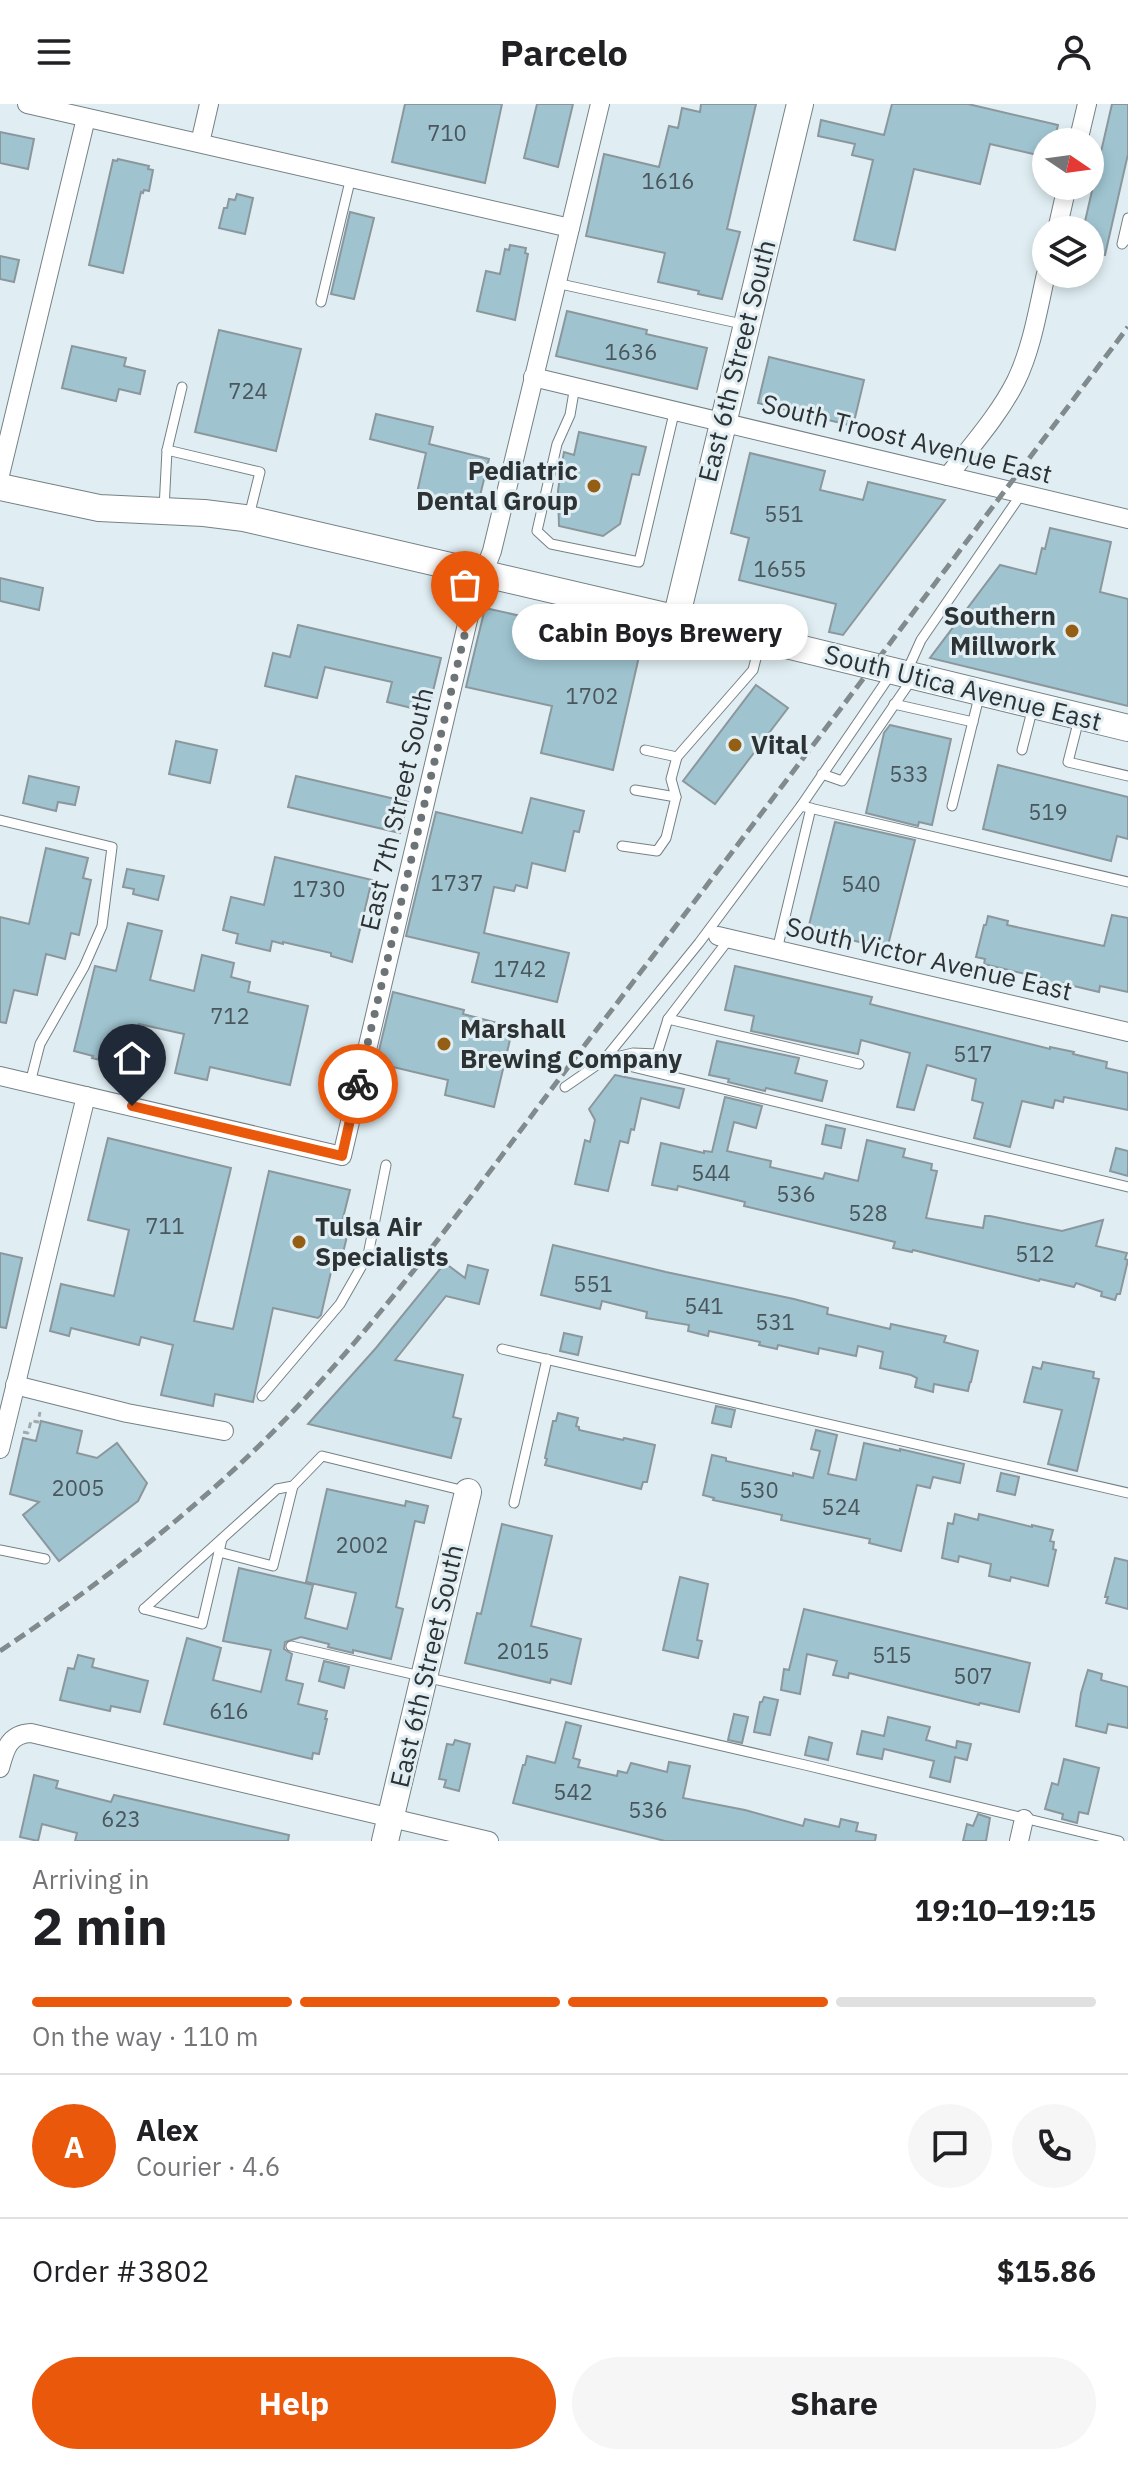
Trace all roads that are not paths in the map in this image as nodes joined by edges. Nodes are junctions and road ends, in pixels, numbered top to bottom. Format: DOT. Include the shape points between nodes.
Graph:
graph roads {
  1 [pos="27,104"];
  2 [pos="209,104"];
  3 [pos="600,104"];
  4 [pos="800,104"];
  5 [pos="1087,104"];
  6 [pos="86,118"];
  7 [pos="1081,128"];
  8 [pos="200,143"];
  9 [pos="351,177"];
  10 [pos="1128,218"];
  11 [pos="570,228"];
  12 [pos="1128,237"];
  13 [pos="556,283"];
  14 [pos="1043,288"];
  15 [pos="321,302"];
  16 [pos="746,325"];
  17 [pos="533,377"];
  18 [pos="575,386"];
  19 [pos="182,387"];
  20 [pos="675,409"];
  21 [pos="723,421"];
  22 [pos="167,450"];
  23 [pos="0,475"];
  24 [pos="948,476"];
  25 [pos="0,487"];
  26 [pos="1022,493"];
  27 [pos="164,511"];
  28 [pos="1128,519"];
  29 [pos="248,520"];
  30 [pos="483,575"];
  31 [pos="676,619"];
  32 [pos="761,639"];
  33 [pos="904,674"];
  34 [pos="980,692"];
  35 [pos="894,704"];
  36 [pos="1033,705"];
  37 [pos="1080,716"];
  38 [pos="973,722"];
  39 [pos="1128,728"];
  40 [pos="645,750"];
  41 [pos="1022,750"];
  42 [pos="677,757"];
  43 [pos="822,774"];
  44 [pos="1128,775"];
  45 [pos="635,790"];
  46 [pos="676,797"];
  47 [pos="952,806"];
  48 [pos="806,807"];
  49 [pos="0,820"];
  50 [pos="622,846"];
  51 [pos="1128,882"];
  52 [pos="724,938"];
  53 [pos="777,950"];
  54 [pos="668,1019"];
  55 [pos="1128,1032"];
  56 [pos="604,1060"];
  57 [pos="859,1064"];
  58 [pos="0,1076"];
  59 [pos="30,1083"];
  60 [pos="565,1087"];
  61 [pos="86,1096"];
  62 [pos="386,1165"];
  63 [pos="1128,1187"];
  64 [pos="502,1349"];
  65 [pos="547,1359"];
  66 [pos="15,1385"];
  67 [pos="262,1396"];
  68 [pos="224,1431"];
  69 [pos="0,1449"];
  70 [pos="293,1486"];
  71 [pos="468,1492"];
  72 [pos="1128,1493"];
  73 [pos="514,1503"];
  74 [pos="222,1539"];
  75 [pos="0,1550"];
  76 [pos="219,1552"];
  77 [pos="45,1559"];
  78 [pos="291,1646"];
  79 [pos="424,1676"];
  80 [pos="0,1768"];
  81 [pos="1024,1819"];
  82 [pos="388,1830"];
  83 [pos="489,1841"];
  84 [pos="1019,1841"];
  85 [pos="1119,1841"];
  1 -- 6 [label="street"];
  2 -- 8 [label="street"];
  3 -- 11 [label="street, East 7th Street South"];
  4 -- 16 [label="main road, East 6th Street South"];
  5 -- 7 [label="street"];
  6 -- 8 [label="street"];
  6 -- 23 [label="street"];
  8 -- 9 [label="street"];
  9 -- 11 [label="street"];
  9 -- 15 [label="lane"];
  10 -- 12 [label="lane" via="1122,244"];
  11 -- 13 [label="street, East 7th Street South"];
  13 -- 16 [label="lane"];
  13 -- 17 [label="street, East 7th Street South"];
  14 -- 24 [label="street" via="1018,378"];
  16 -- 21 [label="main road, East 6th Street South"];
  17 -- 18 [label="street, South Troost Avenue East"];
  17 -- 30 [label="street, East 7th Street South"];
  18 -- 20 [label="street, South Troost Avenue East"];
  18 -- 20 [label="lane" via="537,531 551,544 639,562"];
  19 -- 22 [label="lane"];
  20 -- 21 [label="street, South Troost Avenue East"];
  21 -- 24 [label="street, South Troost Avenue East"];
  21 -- 31 [label="main road, East 6th Street South"];
  22 -- 27 [label="lane"];
  22 -- 29 [label="lane" via="260,472"];
  24 -- 26 [label="street, South Troost Avenue East"];
  25 -- 27 [label="main road, South Utica Avenue East" via="99,508"];
  26 -- 28 [label="street, South Troost Avenue East"];
  26 -- 33 [label="lane" via="921,640"];
  27 -- 29 [label="main road, South Utica Avenue East"];
  29 -- 30 [label="main road, South Utica Avenue East"];
  30 -- 31 [label="main road, South Utica Avenue East"];
  30 -- 61 [label="street, East 7th Street South" via="472,603 342,1156"];
  31 -- 32 [label="main road, South Utica Avenue East"];
  32 -- 33 [label="main road, South Utica Avenue East"];
  32 -- 42 [label="lane" via="753,670"];
  33 -- 34 [label="main road, South Utica Avenue East"];
  33 -- 35 [label="lane"];
  33 -- 43 [label="lane"];
  34 -- 36 [label="main road, South Utica Avenue East"];
  34 -- 38 [label="lane"];
  35 -- 38 [label="lane"];
  35 -- 43 [label="lane" via="842,781"];
  36 -- 37 [label="main road, South Utica Avenue East"];
  36 -- 41 [label="lane"];
  37 -- 39 [label="main road, South Utica Avenue East"];
  37 -- 44 [label="lane" via="1068,762"];
  38 -- 47 [label="lane"];
  40 -- 42 [label="lane"];
  42 -- 46 [label="lane" via="671,779"];
  43 -- 48 [label="lane"];
  45 -- 46 [label="lane"];
  46 -- 50 [label="lane" via="666,838 657,851"];
  48 -- 51 [label="lane"];
  48 -- 53 [label="lane"];
  48 -- 56 [label="lane"];
  49 -- 59 [label="lane" via="112,847 102,926 40,1044"];
  52 -- 53 [label="street, South Victor Avenue East"];
  52 -- 54 [label="lane"];
  53 -- 55 [label="street, South Victor Avenue East"];
  54 -- 56 [label="lane" via="657,1054"];
  54 -- 57 [label="lane"];
  56 -- 60 [label="lane"];
  56 -- 63 [label="lane"];
  58 -- 59 [label="street"];
  59 -- 61 [label="street"];
  61 -- 66 [label="street"];
  62 -- 67 [label="lane" via="368,1255 340,1304"];
  64 -- 65 [label="lane"];
  65 -- 72 [label="lane"];
  65 -- 73 [label="lane"];
  66 -- 68 [label="street"];
  66 -- 69 [label="street"];
  70 -- 71 [label="lane" via="322,1456"];
  70 -- 74 [label="lane" via="277,1489"];
  70 -- 76 [label="lane" via="273,1566"];
  71 -- 79 [label="main road, East 6th Street South"];
  74 -- 76 [label="lane"];
  74 -- 76 [label="lane" via="144,1609 202,1624"];
  75 -- 77 [label="lane"];
  78 -- 79 [label="lane"];
  79 -- 81 [label="lane"];
  79 -- 82 [label="main road, East 6th Street South"];
  80 -- 82 [label="street" via="9,1742 31,1733"];
  81 -- 84 [label="street"];
  81 -- 85 [label="lane"];
  82 -- 83 [label="street"];
}
